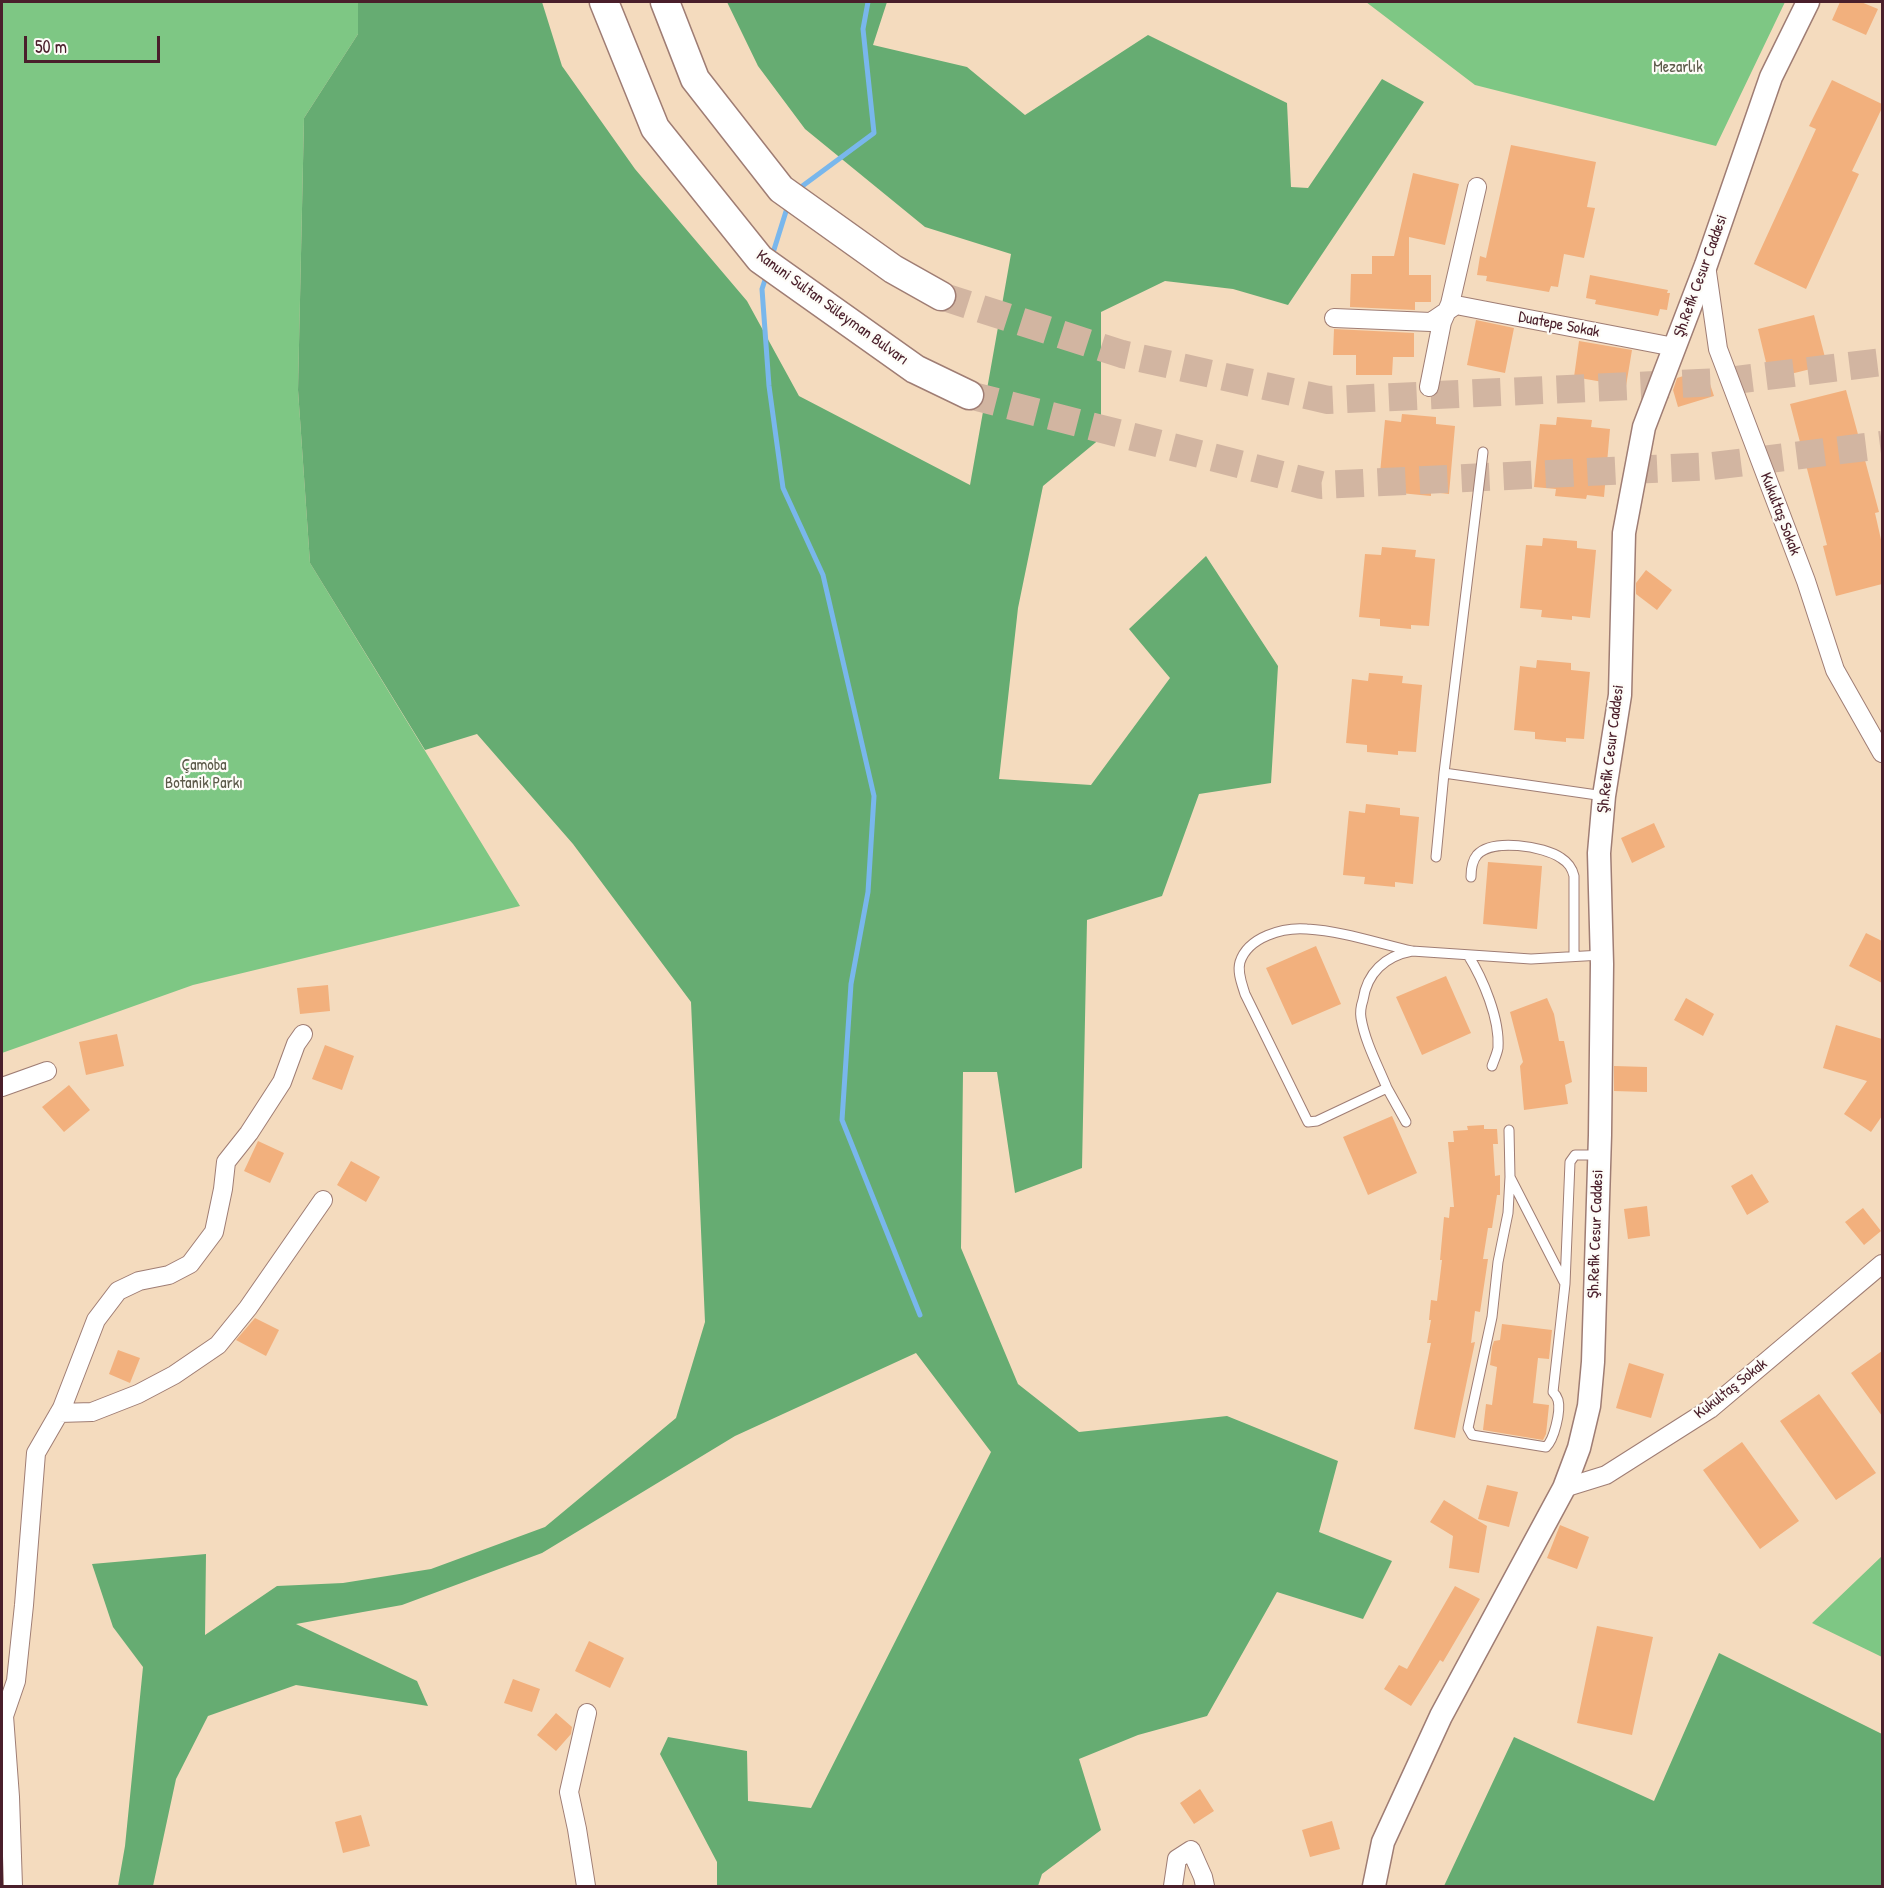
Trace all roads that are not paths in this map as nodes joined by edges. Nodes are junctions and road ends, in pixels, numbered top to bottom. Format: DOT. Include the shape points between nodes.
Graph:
graph roads {
  1 [pos="604,2"];
  2 [pos="666,2"];
  3 [pos="1808,2"];
  4 [pos="1477,187"];
  5 [pos="1706,265"];
  6 [pos="941,296"];
  7 [pos="1446,313"];
  8 [pos="1334,318"];
  9 [pos="1674,347"];
  10 [pos="1429,387"];
  11 [pos="969,395"];
  12 [pos="1483,453"];
  13 [pos="1882,753"];
  14 [pos="1444,773"];
  15 [pos="1604,796"];
  16 [pos="1436,857"];
  17 [pos="1471,877"];
  18 [pos="1412,951"];
  19 [pos="1468,955"];
  20 [pos="1602,955"];
  21 [pos="1575,956"];
  22 [pos="303,1034"];
  23 [pos="1492,1066"];
  24 [pos="47,1071"];
  25 [pos="2,1087"];
  26 [pos="1387,1088"];
  27 [pos="1406,1122"];
  28 [pos="1509,1130"];
  29 [pos="1599,1155"];
  30 [pos="1510,1178"];
  31 [pos="323,1200"];
  32 [pos="1882,1264"];
  33 [pos="1565,1284"];
  34 [pos="59,1413"];
  35 [pos="1564,1488"];
  36 [pos="587,1713"];
  37 [pos="13,1887"];
  38 [pos="586,1887"];
  39 [pos="1173,1887"];
  40 [pos="1205,1887"];
  41 [pos="1374,1887"];
  1 -- 11 [label="main road, Kanuni Sultan Süleyman Bulvarı" via="656,128 760,259 915,369"];
  2 -- 6 [label="main road" via="695,79 781,189 893,269"];
  3 -- 5 [label="street, Şh.Refik Cesur Caddesi" via="1771,77"];
  4 -- 7 [label="street"];
  5 -- 9 [label="street, Şh.Refik Cesur Caddesi"];
  5 -- 13 [label="street, Kukultaş Sokak" via="1718,349 1806,581 1834,670"];
  7 -- 8 [label="street, Duatepe Sokak" via="1431,322"];
  7 -- 9 [label="street, Duatepe Sokak" via="1456,305"];
  7 -- 10 [label="street"];
  9 -- 15 [label="street, Şh.Refik Cesur Caddesi" via="1644,427 1624,533 1620,695"];
  12 -- 14 [label="lane"];
  14 -- 15 [label="lane"];
  14 -- 16 [label="lane"];
  15 -- 20 [label="street, Şh.Refik Cesur Caddesi" via="1599,853"];
  17 -- 21 [label="lane" via="1475,856 1494,845 1547,850 1561,858 1571,866 1574,876"];
  18 -- 19 [label="lane"];
  18 -- 26 [label="lane" via="1397,954 1380,965 1368,979 1363,997 1360,1016"];
  18 -- 26 [label="lane" via="1305,929 1261,938 1248,948 1240,962 1239,976 1245,994 1308,1122"];
  19 -- 21 [label="lane" via="1531,959"];
  19 -- 23 [label="lane" via="1488,997 1498,1038"];
  20 -- 21 [label="lane"];
  20 -- 29 [label="street, Şh.Refik Cesur Caddesi"];
  22 -- 34 [label="street" via="282,1082 226,1162 214,1232 190,1264 118,1291 96,1320"];
  24 -- 25 [label="street"];
  26 -- 27 [label="lane"];
  28 -- 30 [label="lane"];
  29 -- 33 [label="lane" via="1575,1155 1570,1162"];
  29 -- 35 [label="street, Şh.Refik Cesur Caddesi" via="1589,1406"];
  30 -- 33 [label="lane"];
  30 -- 33 [label="lane" via="1492,1317 1468,1428 1472,1435 1546,1447 1551,1442 1559,1402 1553,1392"];
  31 -- 34 [label="street" via="218,1345 138,1394 92,1412"];
  32 -- 35 [label="street, Kukultaş Sokak" via="1710,1409 1606,1475"];
  34 -- 37 [label="street" via="36,1452 16,1681 4,1716"];
  35 -- 41 [label="street, Şh.Refik Cesur Caddesi" via="1441,1716 1383,1842"];
  36 -- 38 [label="street" via="569,1792"];
  39 -- 40 [label="street" via="1177,1859 1191,1850"];
}
